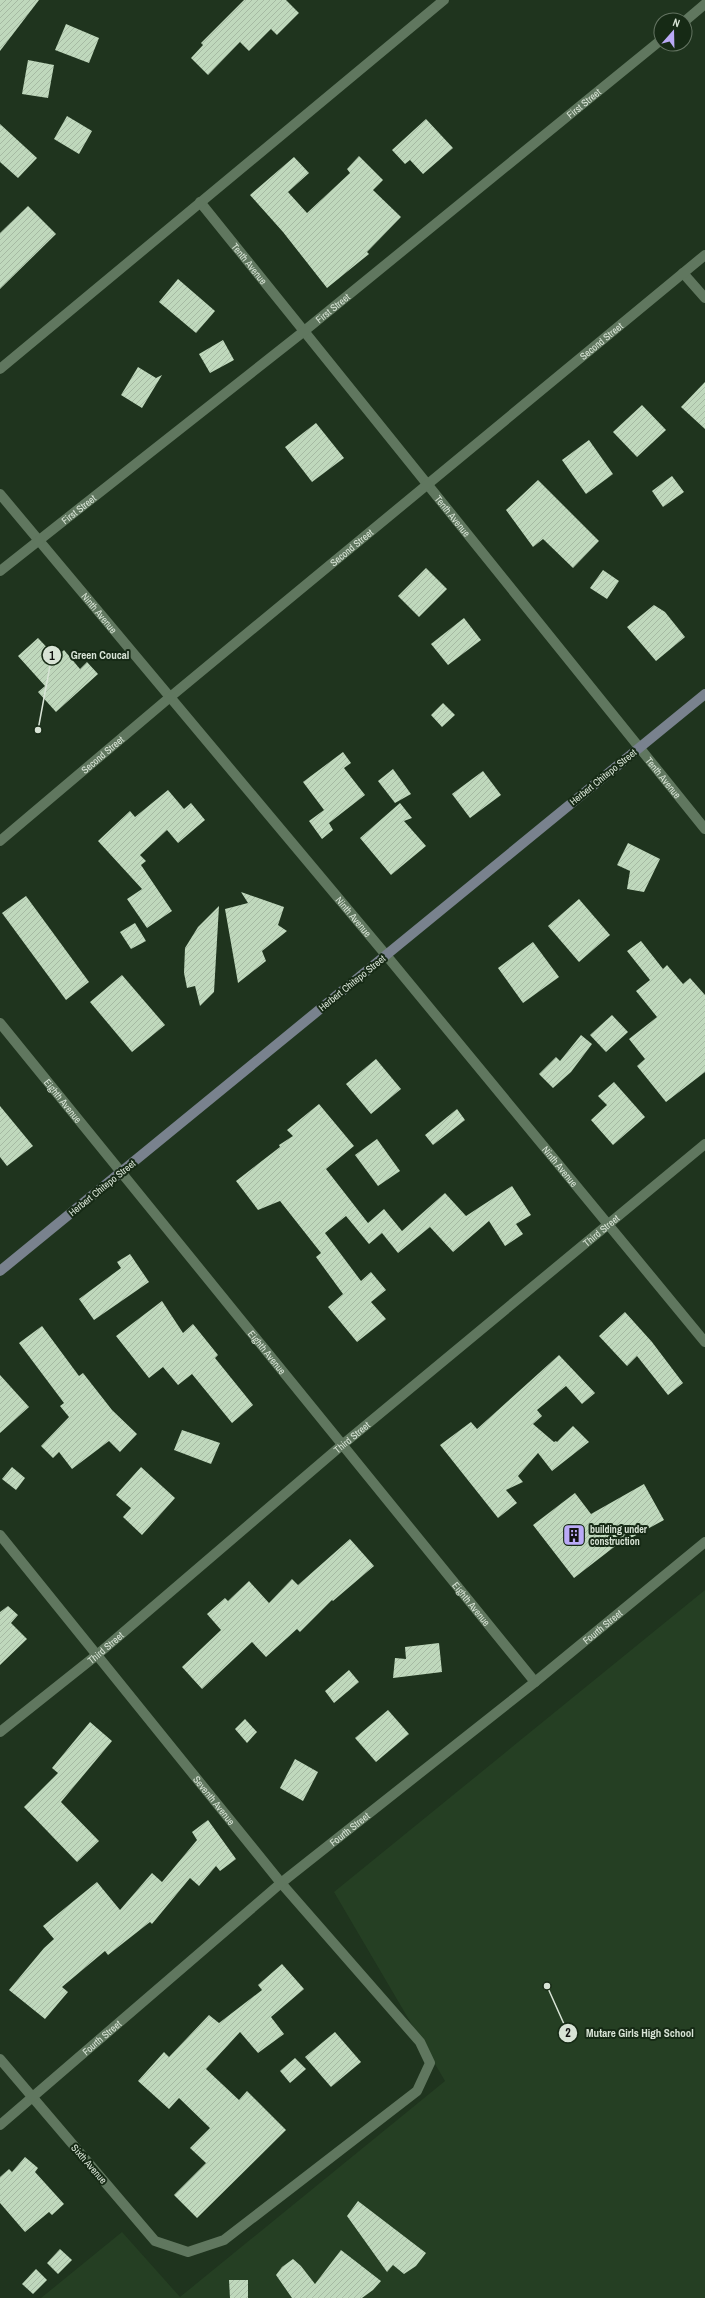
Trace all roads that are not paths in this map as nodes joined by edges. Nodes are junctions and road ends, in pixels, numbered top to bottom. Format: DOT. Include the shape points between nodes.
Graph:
graph roads {
  1 [pos="444,0"];
  2 [pos="705,4"];
  3 [pos="693,14"];
  4 [pos="653,47"];
  5 [pos="200,202"];
  6 [pos="705,255"];
  7 [pos="683,273"];
  8 [pos="705,298"];
  9 [pos="303,332"];
  10 [pos="0,369"];
  11 [pos="428,484"];
  12 [pos="0,494"];
  13 [pos="38,540"];
  14 [pos="0,571"];
  15 [pos="705,694"];
  16 [pos="169,698"];
  17 [pos="640,747"];
  18 [pos="705,829"];
  19 [pos="0,841"];
  20 [pos="386,955"];
  21 [pos="0,1023"];
  22 [pos="705,1144"];
  23 [pos="121,1172"];
  24 [pos="608,1225"];
  25 [pos="0,1271"];
  26 [pos="705,1342"];
  27 [pos="342,1445"];
  28 [pos="0,1535"];
  29 [pos="705,1542"];
  30 [pos="98,1654"];
  31 [pos="536,1682"];
  32 [pos="0,1732"];
  33 [pos="282,1883"];
  34 [pos="0,2060"];
  35 [pos="32,2098"];
  36 [pos="0,2125"];
  37 [pos="188,2252"];
  1 -- 5 [label="street"];
  2 -- 3 [label="street"];
  4 -- 9 [label="street, First Street"];
  5 -- 9 [label="street, Tenth Avenue"];
  5 -- 10 [label="street"];
  6 -- 7 [label="street, Second Street"];
  7 -- 8 [label="street"];
  7 -- 11 [label="street, Second Street"];
  9 -- 11 [label="street, Tenth Avenue"];
  9 -- 13 [label="street, First Street"];
  11 -- 16 [label="street, Second Street"];
  11 -- 17 [label="street, Tenth Avenue"];
  12 -- 13 [label="street, Ninth Avenue"];
  13 -- 14 [label="street, First Street"];
  13 -- 16 [label="street, Ninth Avenue"];
  15 -- 17 [label="main road, Herbert Chitepo Street"];
  16 -- 19 [label="street, Second Street"];
  16 -- 20 [label="street, Ninth Avenue"];
  17 -- 18 [label="street, Tenth Avenue"];
  17 -- 20 [label="main road, Herbert Chitepo Street"];
  20 -- 23 [label="main road, Herbert Chitepo Street"];
  20 -- 24 [label="street, Ninth Avenue"];
  21 -- 23 [label="street, Eighth Avenue"];
  22 -- 24 [label="street, Third Street"];
  23 -- 25 [label="main road, Herbert Chitepo Street"];
  23 -- 27 [label="street, Eighth Avenue"];
  24 -- 26 [label="street, Ninth Avenue"];
  24 -- 27 [label="street, Third Street"];
  27 -- 30 [label="street, Third Street"];
  27 -- 31 [label="street, Eighth Avenue"];
  28 -- 30 [label="street, Seventh Avenue"];
  29 -- 31 [label="street, Fourth Street"];
  30 -- 32 [label="street, Third Street"];
  30 -- 33 [label="street, Seventh Avenue"];
  31 -- 33 [label="street, Fourth Street"];
  33 -- 35 [label="street, Fourth Street"];
  33 -- 37 [label="street, Seventh Avenue" via="420,2042 430,2063 417,2091 224,2240"];
  34 -- 35 [label="street, Sixth Avenue"];
  35 -- 36 [label="street, Fourth Street"];
  35 -- 37 [label="street, Sixth Avenue" via="155,2241"];
}
